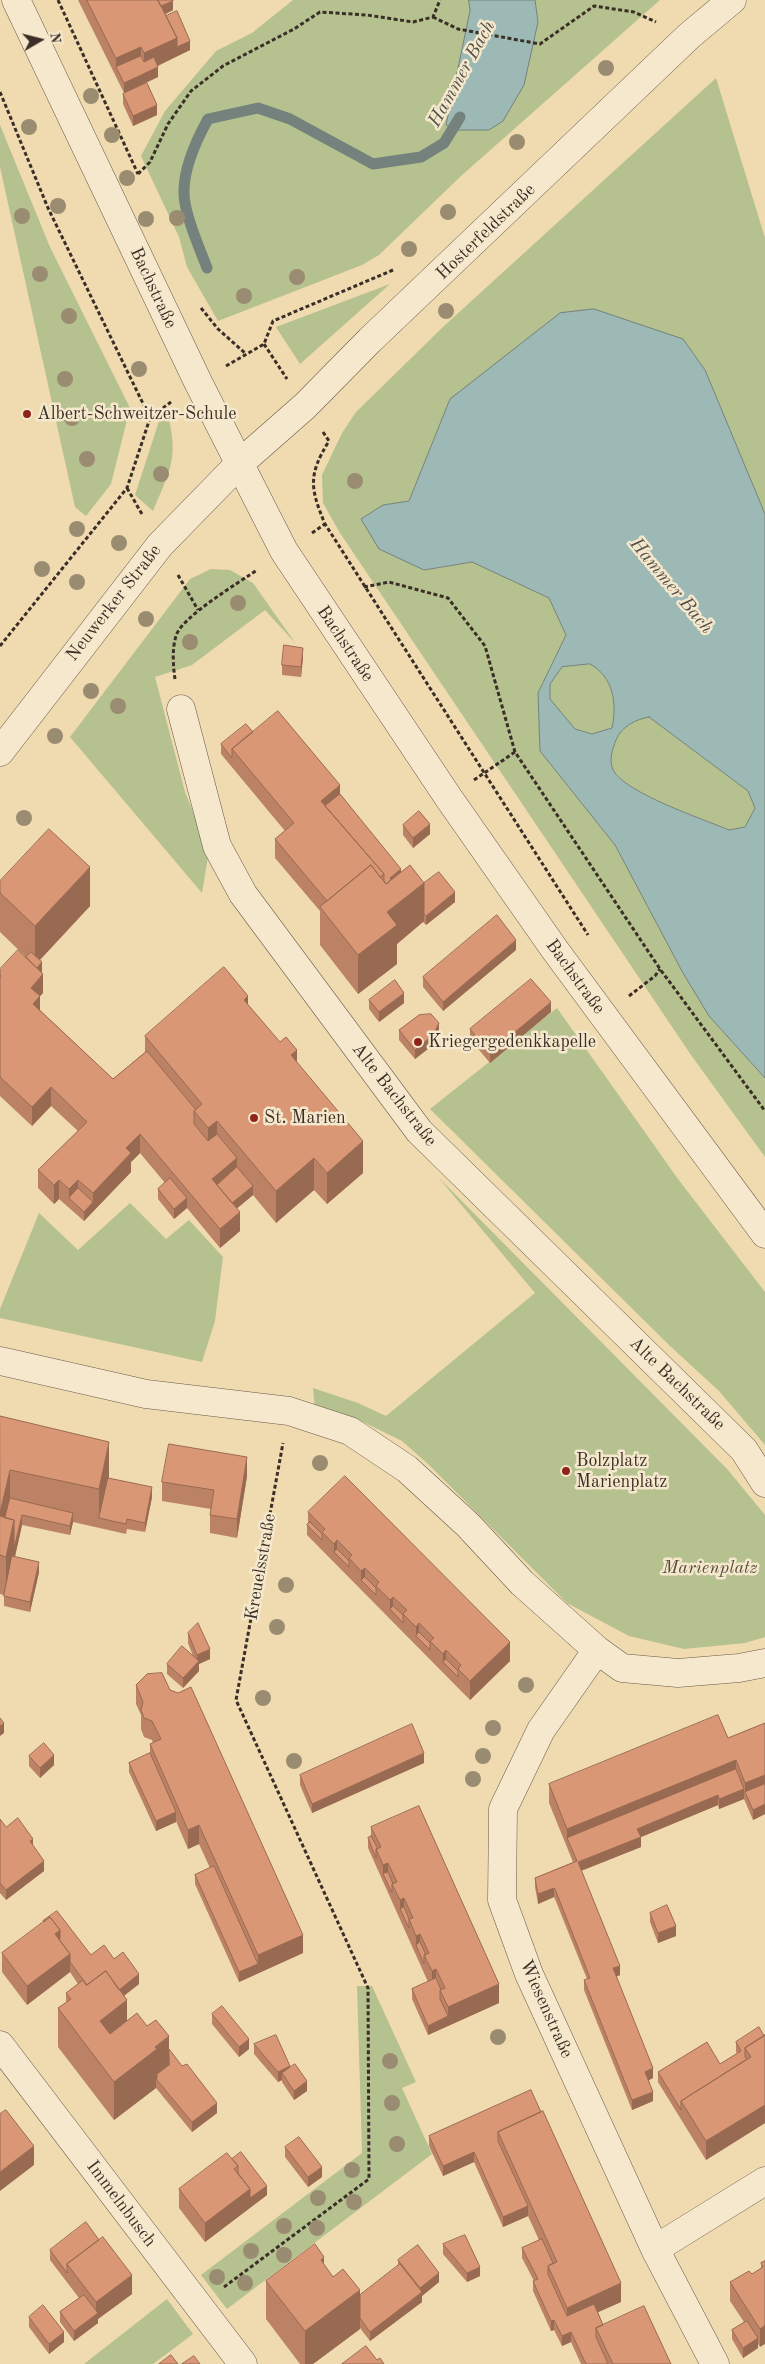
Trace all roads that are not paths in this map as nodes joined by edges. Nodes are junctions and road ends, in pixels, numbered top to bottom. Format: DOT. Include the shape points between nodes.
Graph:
graph roads {
  1 [pos="16,0"];
  2 [pos="732,0"];
  3 [pos="239,464"];
  4 [pos="181,709"];
  5 [pos="0,752"];
  6 [pos="765,1234"];
  7 [pos="0,1361"];
  8 [pos="765,1483"];
  9 [pos="597,1650"];
  10 [pos="765,1663"];
  11 [pos="0,2045"];
  12 [pos="765,2181"];
  13 [pos="655,2249"];
  14 [pos="242,2364"];
  15 [pos="715,2364"];
  1 -- 3 [label="street, Bachstraße"];
  2 -- 3 [label="street, Hosterfeldstraße" via="689,36 305,406"];
  3 -- 5 [label="street, Neuwerker Straße" via="160,545"];
  3 -- 6 [label="street, Bachstraße" via="284,552 448,797 555,950"];
  4 -- 8 [label="street, Alte Bachstraße" via="217,846 243,894 419,1132 744,1450"];
  7 -- 9 [label="street" via="146,1394 289,1411 350,1431 407,1469 468,1525 522,1583"];
  9 -- 10 [label="street" via="622,1668 678,1673"];
  9 -- 13 [label="street, Wiesenstraße" via="541,1730 503,1809 502,1900 529,1974"];
  11 -- 14 [label="street, Immelnbusch"];
  12 -- 13 [label="street"];
  13 -- 15 [label="street, Wiesenstraße"];
}
